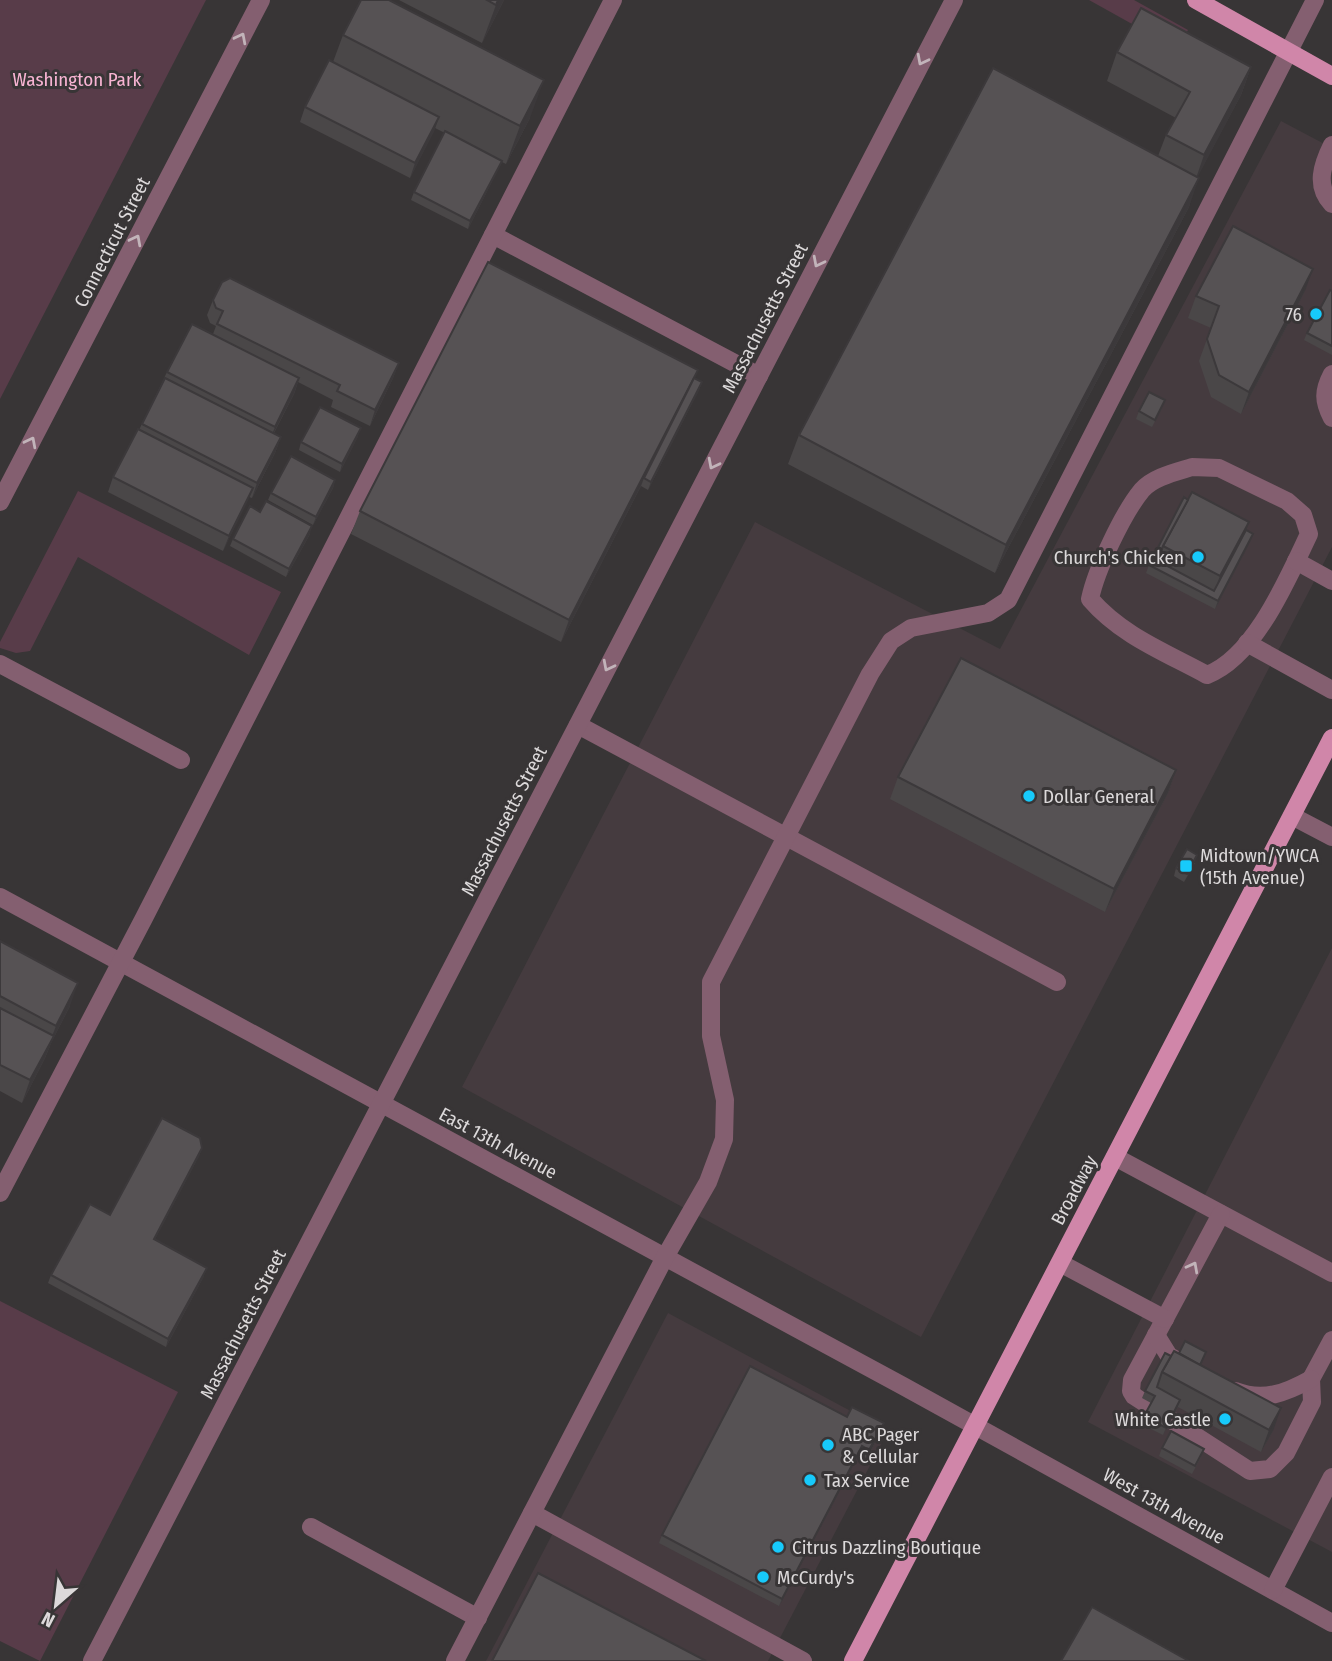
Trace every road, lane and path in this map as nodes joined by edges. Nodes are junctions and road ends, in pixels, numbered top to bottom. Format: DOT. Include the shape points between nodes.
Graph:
graph roads {
  1 [pos="261,0"];
  2 [pos="613,0"];
  3 [pos="1196,0"];
  4 [pos="1315,0"];
  5 [pos="951,1"];
  6 [pos="1288,51"];
  7 [pos="1332,75"];
  8 [pos="1332,145"];
  9 [pos="1332,204"];
  10 [pos="493,234"];
  11 [pos="1332,374"];
  12 [pos="759,376"];
  13 [pos="1332,418"];
  14 [pos="0,502"];
  15 [pos="1296,561"];
  16 [pos="1332,581"];
  17 [pos="1247,643"];
  18 [pos="0,664"];
  19 [pos="1332,690"];
  20 [pos="578,725"];
  21 [pos="1332,738"];
  22 [pos="181,760"];
  23 [pos="1292,816"];
  24 [pos="786,837"];
  25 [pos="1332,837"];
  26 [pos="0,897"];
  27 [pos="121,962"];
  28 [pos="1057,982"];
  29 [pos="381,1104"];
  30 [pos="1115,1157"];
  31 [pos="0,1193"];
  32 [pos="1221,1214"];
  33 [pos="665,1257"];
  34 [pos="1060,1264"];
  35 [pos="1332,1273"];
  36 [pos="1161,1327"];
  37 [pos="1332,1340"];
  38 [pos="1311,1380"];
  39 [pos="975,1426"];
  40 [pos="1332,1477"];
  41 [pos="532,1513"];
  42 [pos="311,1527"];
  43 [pos="1273,1590"];
  44 [pos="478,1618"];
  45 [pos="1332,1623"];
  46 [pos="92,1661"];
  47 [pos="455,1661"];
  48 [pos="803,1661"];
  49 [pos="853,1661"];
  14 -- 1 [label="street, Connecticut Street, one-way"];
  2 -- 10 [label="street"];
  3 -- 6 [label="main road"];
  4 -- 6 [label="street"];
  5 -- 12 [label="street, Massachusetts Street, one-way"];
  6 -- 7 [label="main road"];
  6 -- 24 [label="street" via="1008,600 988,613 911,628 891,641"];
  8 -- 9 [label="street" via="1320,181"];
  10 -- 12 [label="street"];
  10 -- 27 [label="street"];
  11 -- 13 [label="street" via="1324,390"];
  12 -- 20 [label="street, Massachusetts Street, one-way"];
  15 -- 16 [label="street"];
  15 -- 17 [label="street"];
  15 -- 17 [label="street" via="1309,534 1303,515 1287,501 1219,468 1192,467 1143,489 1096,571 1090,600 1119,627 1206,675 1221,669"];
  17 -- 19 [label="street"];
  18 -- 22 [label="street"];
  20 -- 24 [label="street"];
  20 -- 29 [label="street, Massachusetts Street"];
  21 -- 23 [label="main road, Broadway"];
  23 -- 25 [label="street"];
  23 -- 30 [label="main road, Broadway"];
  24 -- 28 [label="street"];
  24 -- 33 [label="street" via="711,982 711,1036 725,1100 724,1139 708,1182"];
  26 -- 27 [label="street, East 13th Avenue"];
  27 -- 29 [label="street, East 13th Avenue"];
  27 -- 31 [label="street"];
  29 -- 33 [label="street, East 13th Avenue"];
  29 -- 46 [label="street, Massachusetts Street"];
  30 -- 32 [label="street"];
  30 -- 34 [label="main road, Broadway"];
  32 -- 35 [label="street"];
  36 -- 32 [label="street, one-way"];
  33 -- 39 [label="street, East 13th Avenue"];
  33 -- 41 [label="street"];
  34 -- 36 [label="street"];
  34 -- 39 [label="main road, Broadway"];
  36 -- 38 [label="street" via="1169,1356 1251,1397 1283,1394"];
  36 -- 38 [label="street" via="1132,1380 1134,1396 1250,1471 1279,1463 1312,1402"];
  37 -- 38 [label="street"];
  39 -- 43 [label="street, West 13th Avenue"];
  39 -- 49 [label="main road, Broadway"];
  40 -- 43 [label="street"];
  41 -- 44 [label="street"];
  41 -- 48 [label="street"];
  42 -- 44 [label="street"];
  43 -- 45 [label="street, West 13th Avenue"];
  44 -- 47 [label="street"];
}
